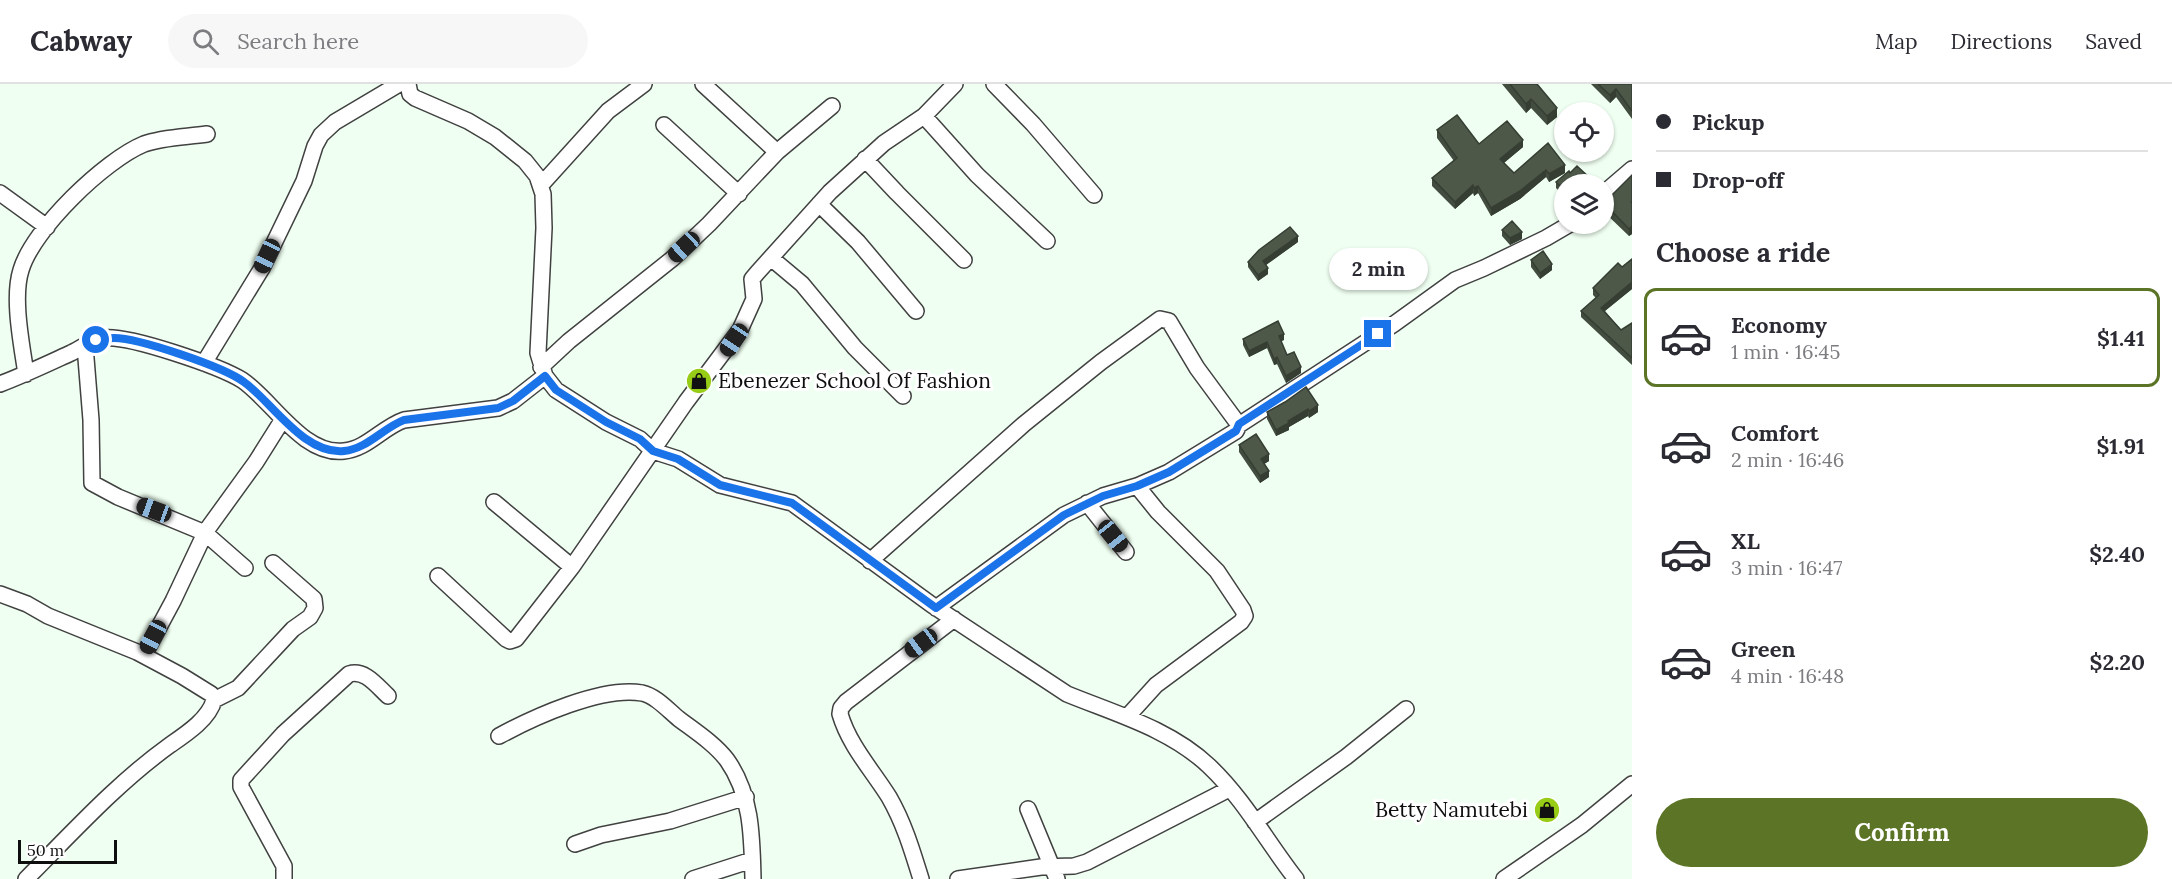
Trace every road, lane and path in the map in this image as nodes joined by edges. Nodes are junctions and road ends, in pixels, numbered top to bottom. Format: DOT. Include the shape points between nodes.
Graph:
graph roads {
  1 [pos="399,84"];
  2 [pos="408,84"];
  3 [pos="644,84"];
  4 [pos="703,84"];
  5 [pos="955,84"];
  6 [pos="994,84"];
  7 [pos="832,106"];
  8 [pos="924,116"];
  9 [pos="664,125"];
  10 [pos="207,134"];
  11 [pos="777,152"];
  12 [pos="865,159"];
  13 [pos="1632,169"];
  14 [pos="1614,184"];
  15 [pos="541,185"];
  16 [pos="0,193"];
  17 [pos="739,194"];
  18 [pos="1094,195"];
  19 [pos="819,204"];
  20 [pos="47,227"];
  21 [pos="1554,233"];
  22 [pos="1047,241"];
  23 [pos="771,258"];
  24 [pos="964,260"];
  25 [pos="916,311"];
  26 [pos="85,346"];
  27 [pos="204,363"];
  28 [pos="543,372"];
  29 [pos="27,374"];
  30 [pos="0,384"];
  31 [pos="903,396"];
  32 [pos="283,419"];
  33 [pos="1239,424"];
  34 [pos="653,451"];
  35 [pos="1137,486"];
  36 [pos="494,502"];
  37 [pos="1087,503"];
  38 [pos="205,533"];
  39 [pos="1126,552"];
  40 [pos="870,561"];
  41 [pos="273,563"];
  42 [pos="572,567"];
  43 [pos="245,568"];
  44 [pos="438,576"];
  45 [pos="0,594"];
  46 [pos="936,608"];
  47 [pos="954,619"];
  48 [pos="144,655"];
  49 [pos="388,696"];
  50 [pos="214,700"];
  51 [pos="1406,709"];
  52 [pos="1127,717"];
  53 [pos="499,736"];
  54 [pos="1632,784"];
  55 [pos="1229,789"];
  56 [pos="746,797"];
  57 [pos="1028,809"];
  58 [pos="1255,822"];
  59 [pos="575,844"];
  60 [pos="752,860"];
  61 [pos="1054,873"];
  62 [pos="26,879"];
  63 [pos="284,879"];
  64 [pos="693,879"];
  65 [pos="753,879"];
  66 [pos="921,879"];
  67 [pos="958,879"];
  68 [pos="1296,879"];
  69 [pos="1504,879"];
  1 -- 27 [label="street" via="334,122 321,135 304,181 262,268"];
  2 -- 15 [label="street" via="415,98 468,121 495,138 525,161"];
  3 -- 15 [label="street" via="608,111"];
  4 -- 11 [label="street"];
  5 -- 8 [label="street"];
  6 -- 18 [label="street"];
  7 -- 11 [label="street"];
  8 -- 12 [label="street"];
  8 -- 22 [label="street" via="977,175"];
  9 -- 17 [label="street"];
  10 -- 20 [label="street" via="142,145 114,162 80,191"];
  11 -- 17 [label="street"];
  12 -- 19 [label="street"];
  12 -- 24 [label="street"];
  13 -- 14 [label="street"];
  15 -- 28 [label="street" via="544,228 538,353"];
  16 -- 20 [label="street"];
  17 -- 28 [label="street" via="672,259 569,341"];
  19 -- 23 [label="street"];
  19 -- 25 [label="street" via="858,242"];
  20 -- 29 [label="street" via="19,279 20,328"];
  21 -- 33 [label="street" via="1455,280"];
  23 -- 31 [label="street" via="801,284 855,348"];
  23 -- 34 [label="street" via="752,279 753,299 740,330"];
  26 -- 27 [label="street" via="96,340 116,338"];
  26 -- 29 [label="street"];
  26 -- 38 [label="street" via="92,483"];
  27 -- 32 [label="street" via="243,381"];
  28 -- 32 [label="street" via="513,401 498,408 404,420 344,451 311,442"];
  28 -- 34 [label="street" via="556,390 640,439"];
  29 -- 30 [label="street"];
  32 -- 38 [label="street"];
  33 -- 35 [label="street" via="1236,431 1193,458"];
  33 -- 40 [label="street" via="1168,321 1160,319 1024,424"];
  34 -- 40 [label="street" via="678,459 720,485 792,503"];
  34 -- 42 [label="street"];
  35 -- 37 [label="street"];
  35 -- 52 [label="street" via="1217,571 1245,616 1156,685"];
  36 -- 42 [label="street"];
  37 -- 39 [label="street"];
  37 -- 46 [label="street" via="1064,515"];
  38 -- 43 [label="street"];
  38 -- 48 [label="street"];
  40 -- 46 [label="street"];
  41 -- 50 [label="street" via="314,599 315,608 237,688"];
  42 -- 44 [label="street" via="516,639 510,641"];
  45 -- 48 [label="street"];
  46 -- 47 [label="street"];
  47 -- 52 [label="street" via="1067,694"];
  47 -- 66 [label="street" via="846,702 840,714 903,823"];
  48 -- 50 [label="street" via="212,694"];
  49 -- 63 [label="street" via="364,675 349,674 283,734 241,780 241,787 284,866"];
  50 -- 62 [label="street" via="195,726 152,759"];
  51 -- 58 [label="street"];
  52 -- 55 [label="street" via="1184,747 1209,766"];
  53 -- 56 [label="street" via="579,702 628,693 650,695 727,760"];
  54 -- 69 [label="street" via="1582,825"];
  55 -- 58 [label="street"];
  55 -- 61 [label="street" via="1087,862"];
  56 -- 59 [label="street"];
  56 -- 60 [label="street"];
  57 -- 61 [label="street"];
  58 -- 68 [label="street"];
  60 -- 64 [label="street"];
  60 -- 65 [label="street"];
  61 -- 67 [label="street" via="1004,871"];
}
